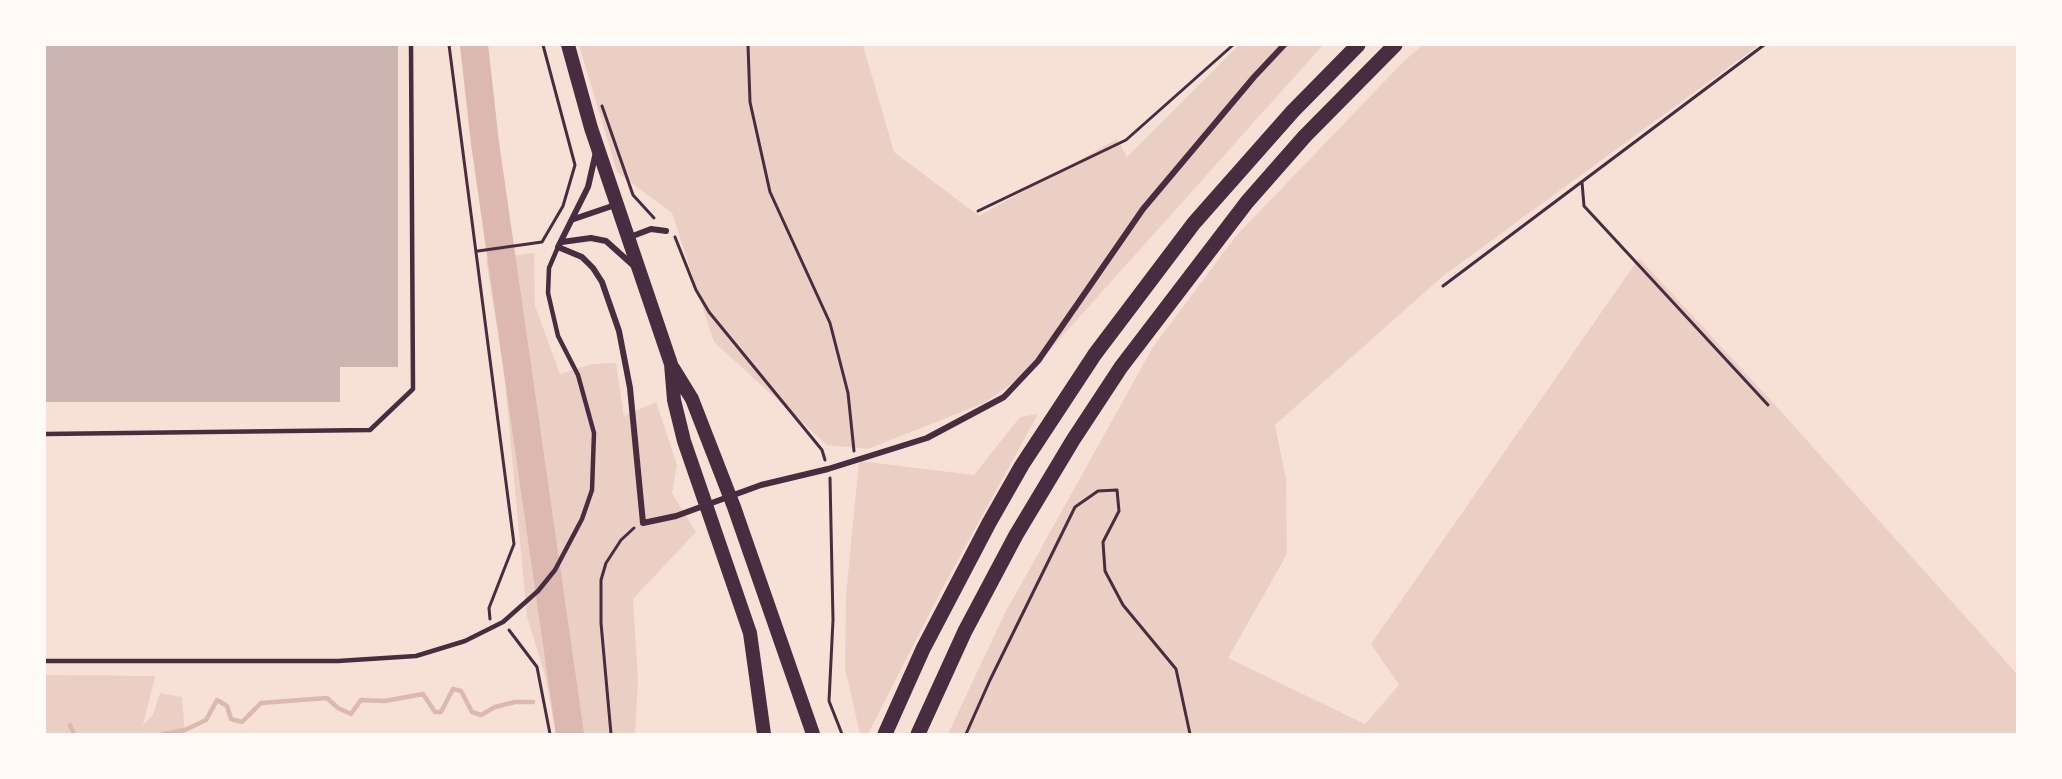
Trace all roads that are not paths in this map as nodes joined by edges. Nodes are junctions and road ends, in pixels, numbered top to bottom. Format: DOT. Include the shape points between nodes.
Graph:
graph roads {
  1 [pos="411,45"];
  2 [pos="568,45"];
  3 [pos="1284,45"];
  4 [pos="1358,45"];
  5 [pos="1395,45"];
  6 [pos="597,146"];
  7 [pos="618,204"];
  8 [pos="573,219"];
  9 [pos="666,231"];
  10 [pos="630,237"];
  11 [pos="560,244"];
  12 [pos="642,275"];
  13 [pos="671,364"];
  14 [pos="45,434"];
  15 [pos="45,661"];
  16 [pos="887,730"];
  17 [pos="764,734"];
  18 [pos="813,734"];
  19 [pos="918,734"];
  1 -- 14 [label="lane" via="412,389 370,430"];
  2 -- 6 [label="main road"];
  3 -- 11 [label="street" via="1143,209 1038,360 1004,397 927,438 761,485 676,516 643,523 630,388 619,331 593,268"];
  4 -- 16 [label="highway" via="1293,111 1194,223 1089,362 989,522 923,649"];
  5 -- 19 [label="highway" via="1247,202 1121,367 1016,535 964,631"];
  6 -- 7 [label="main road"];
  6 -- 8 [label="street" via="588,187"];
  7 -- 8 [label="street"];
  7 -- 10 [label="main road"];
  8 -- 11 [label="street"];
  9 -- 10 [label="street" via="651,229"];
  10 -- 12 [label="main road"];
  11 -- 12 [label="street" via="591,238 606,241"];
  11 -- 15 [label="lane" via="549,268 548,293 558,336 578,375 594,434 592,490 582,519 555,570 503,622 465,641 416,656 338,661"];
  12 -- 13 [label="main road"];
  13 -- 17 [label="main road" via="674,400 684,441 750,633"];
  13 -- 18 [label="main road" via="692,399 734,507"];
}
